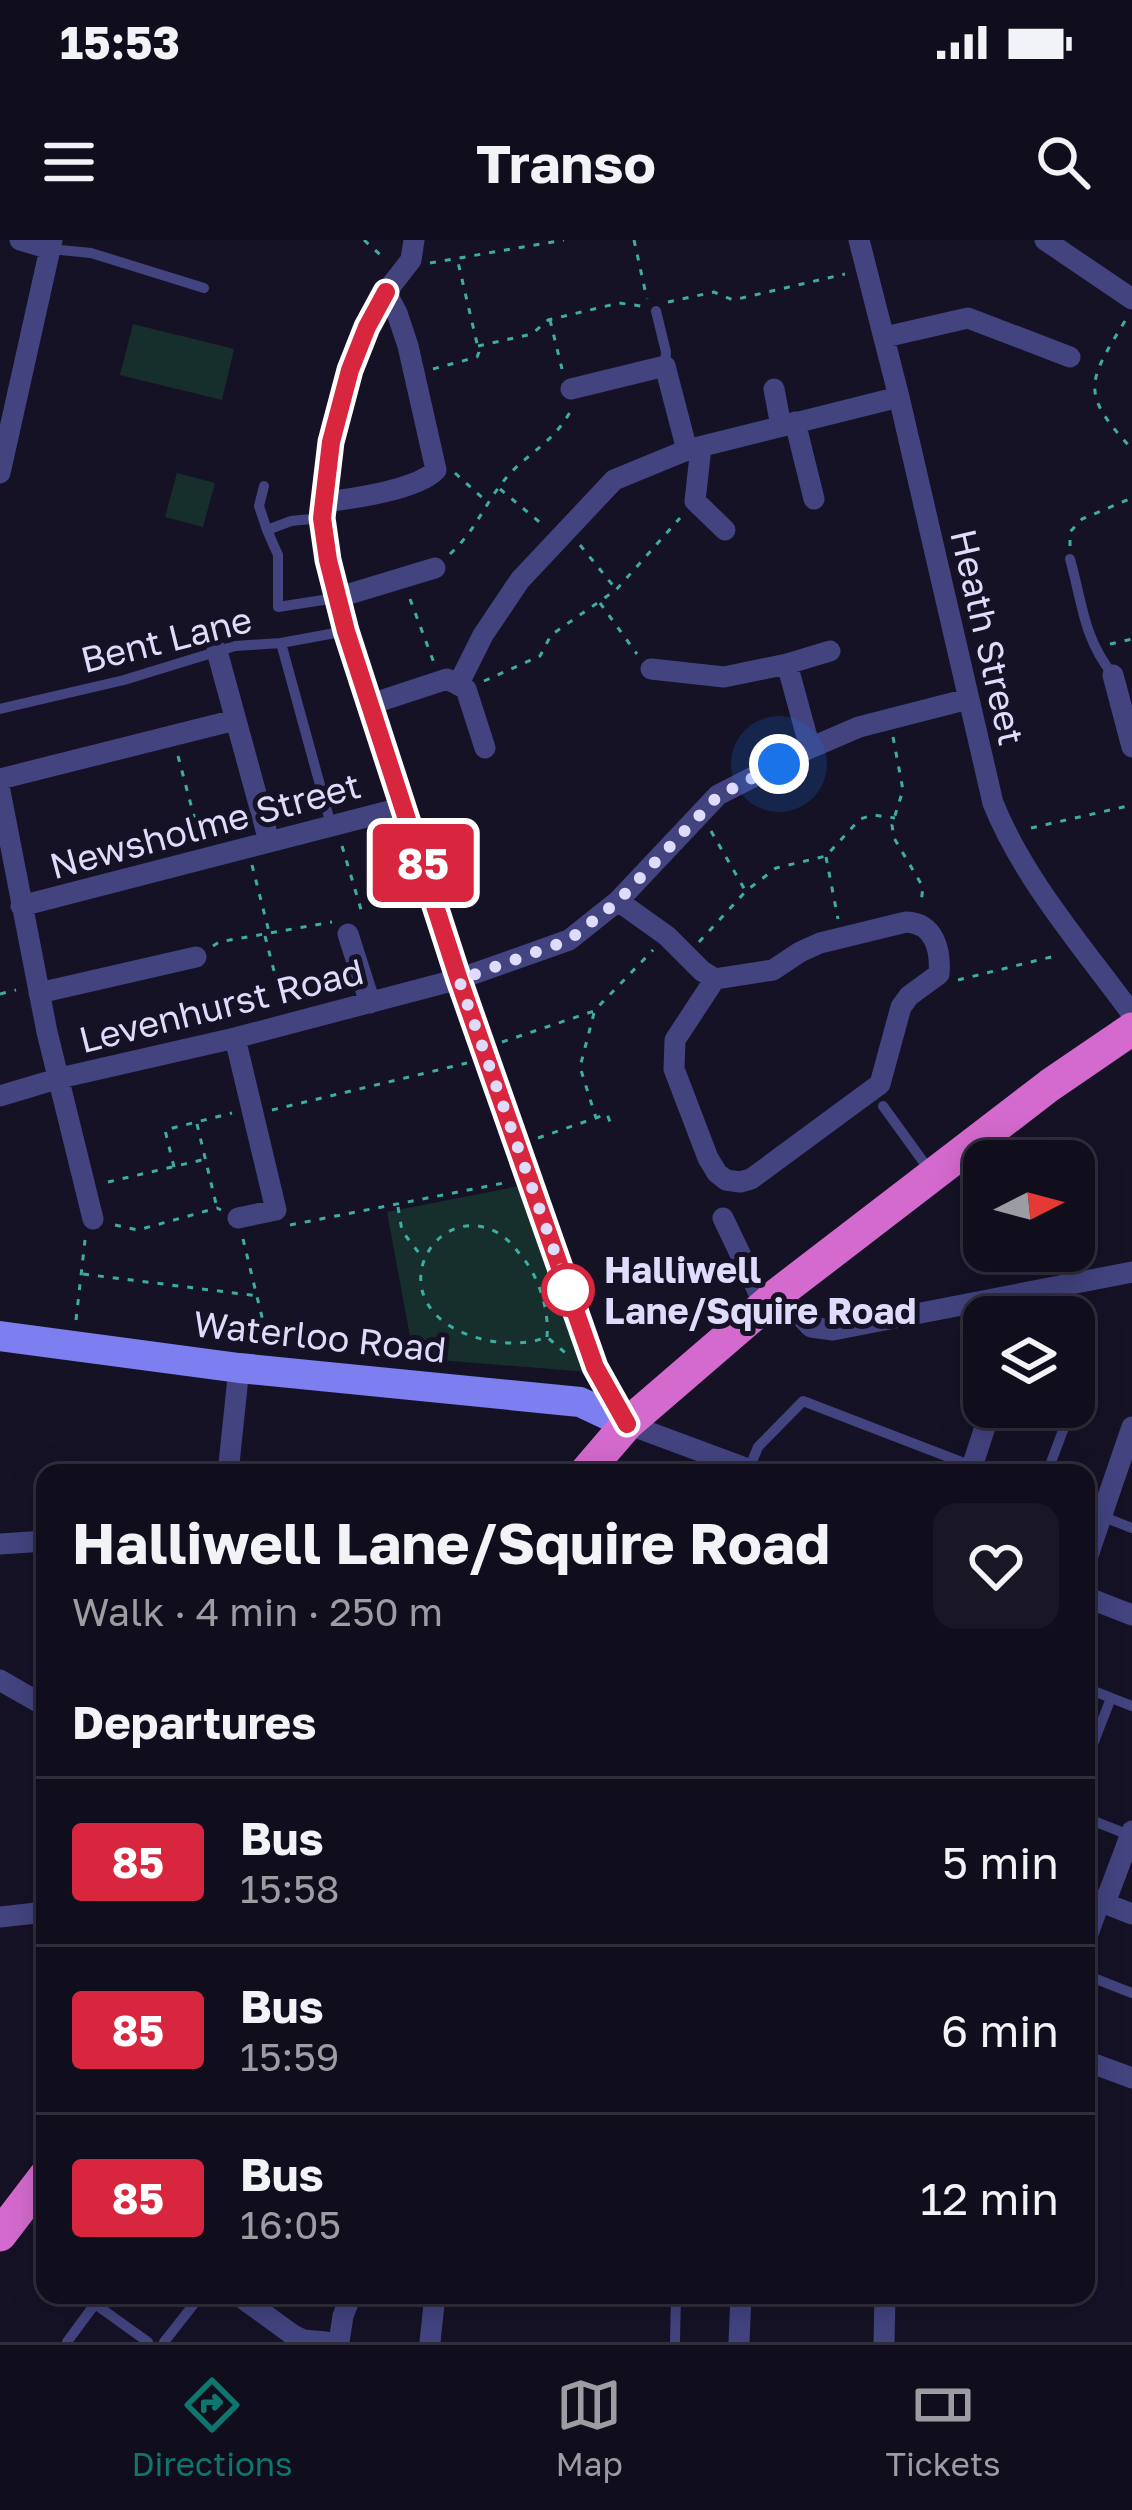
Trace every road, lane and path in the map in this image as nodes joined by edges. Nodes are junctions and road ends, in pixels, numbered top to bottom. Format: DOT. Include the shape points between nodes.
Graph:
graph roads {
  1 [pos="20,240"];
  2 [pos="364,240"];
  3 [pos="564,240"];
  4 [pos="634,240"];
  5 [pos="859,240"];
  6 [pos="1045,240"];
  7 [pos="51,244"];
  8 [pos="408,257"];
  9 [pos="457,258"];
  10 [pos="867,269"];
  11 [pos="204,288"];
  12 [pos="386,292"];
  13 [pos="1132,299"];
  14 [pos="655,308"];
  15 [pos="1132,309"];
  16 [pos="550,320"];
  17 [pos="885,337"];
  18 [pos="478,346"];
  19 [pos="1070,357"];
  20 [pos="665,366"];
  21 [pos="11,374"];
  22 [pos="414,374"];
  23 [pos="572,389"];
  24 [pos="774,389"];
  25 [pos="899,398"];
  26 [pos="788,424"];
  27 [pos="694,448"];
  28 [pos="1132,449"];
  29 [pos="436,470"];
  30 [pos="0,473"];
  31 [pos="264,486"];
  32 [pos="499,488"];
  33 [pos="1132,498"];
  34 [pos="814,499"];
  35 [pos="695,501"];
  36 [pos="489,504"];
  37 [pos="323,510"];
  38 [pos="266,530"];
  39 [pos="725,530"];
  40 [pos="561,537"];
  41 [pos="1070,559"];
  42 [pos="435,568"];
  43 [pos="403,578"];
  44 [pos="616,590"];
  45 [pos="336,598"];
  46 [pos="599,602"];
  47 [pos="346,631"];
  48 [pos="1132,639"];
  49 [pos="281,643"];
  50 [pos="1094,648"];
  51 [pos="217,651"];
  52 [pos="830,651"];
  53 [pos="787,664"];
  54 [pos="651,669"];
  55 [pos="1113,675"];
  56 [pos="455,685"];
  57 [pos="968,699"];
  58 [pos="371,704"];
  59 [pos="0,709"];
  60 [pos="890,717"];
  61 [pos="235,720"];
  62 [pos="173,737"];
  63 [pos="1132,747"];
  64 [pos="485,748"];
  65 [pos="810,748"];
  66 [pos="0,779"];
  67 [pos="0,791"];
  68 [pos="1132,805"];
  69 [pos="405,807"];
  70 [pos="700,814"];
  71 [pos="895,818"];
  72 [pos="333,824"];
  73 [pos="1006,834"];
  74 [pos="258,844"];
  75 [pos="826,856"];
  76 [pos="205,858"];
  77 [pos="746,891"];
  78 [pos="618,901"];
  79 [pos="21,906"];
  80 [pos="920,922"];
  81 [pos="346,927"];
  82 [pos="267,934"];
  83 [pos="667,936"];
  84 [pos="842,937"];
  85 [pos="1082,946"];
  86 [pos="687,955"];
  87 [pos="196,957"];
  88 [pos="939,974"];
  89 [pos="716,979"];
  90 [pos="459,980"];
  91 [pos="39,992"];
  92 [pos="370,1003"];
  93 [pos="594,1011"];
  94 [pos="1132,1014"];
  95 [pos="287,1024"];
  96 [pos="1132,1029"];
  97 [pos="235,1038"];
  98 [pos="485,1053"];
  99 [pos="60,1078"];
  100 [pos="0,1096"];
  101 [pos="883,1106"];
  102 [pos="252,1112"];
  103 [pos="596,1118"];
  104 [pos="197,1122"];
  105 [pos="610,1122"];
  106 [pos="517,1145"];
  107 [pos="206,1159"];
  108 [pos="174,1167"];
  109 [pos="933,1175"];
  110 [pos="529,1178"];
  111 [pos="86,1187"];
  112 [pos="397,1205"];
  113 [pos="276,1210"];
  114 [pos="228,1213"];
  115 [pos="93,1219"];
  116 [pos="723,1219"];
  117 [pos="423,1258"];
  118 [pos="1132,1272"];
  119 [pos="81,1274"];
  120 [pos="258,1296"];
  121 [pos="772,1299"];
  122 [pos="0,1336"];
  123 [pos="547,1337"];
  124 [pos="73,1346"];
  125 [pos="595,1367"];
  126 [pos="239,1368"];
  127 [pos="274,1372"];
  128 [pos="627,1424"];
  129 [pos="1132,1427"];
  130 [pos="985,1428"];
  131 [pos="1064,1428"];
  132 [pos="229,1464"];
  133 [pos="593,1464"];
  134 [pos="735,1464"];
  135 [pos="755,1464"];
  136 [pos="960,1464"];
  137 [pos="979,1464"];
  138 [pos="1051,1464"];
  139 [pos="1095,1511"];
  140 [pos="1095,1513"];
  141 [pos="1132,1528"];
  142 [pos="36,1542"];
  143 [pos="0,1544"];
  144 [pos="1095,1601"];
  145 [pos="1132,1615"];
  146 [pos="0,1680"];
  147 [pos="1095,1691"];
  148 [pos="1111,1697"];
  149 [pos="36,1701"];
  150 [pos="1132,1706"];
  151 [pos="1095,1739"];
  152 [pos="1095,1821"];
  153 [pos="1131,1834"];
  154 [pos="1096,1899"];
  155 [pos="36,1913"];
  156 [pos="1132,1914"];
  157 [pos="0,1917"];
  158 [pos="1095,1979"];
  159 [pos="1132,1993"];
  160 [pos="1095,2064"];
  161 [pos="1132,2078"];
  162 [pos="36,2188"];
  163 [pos="0,2235"];
  164 [pos="194,2304"];
  165 [pos="252,2304"];
  166 [pos="348,2304"];
  167 [pos="434,2304"];
  168 [pos="676,2304"];
  169 [pos="741,2304"];
  170 [pos="885,2304"];
  171 [pos="67,2342"];
  172 [pos="148,2342"];
  173 [pos="164,2342"];
  174 [pos="326,2342"];
  175 [pos="339,2342"];
  176 [pos="430,2342"];
  177 [pos="675,2342"];
  178 [pos="739,2342"];
  179 [pos="884,2342"];
  1 -- 7 [label="street"];
  2 -- 8 [label="path"];
  3 -- 9 [label="path"];
  4 -- 16 [label="path" via="649,306 619,303"];
  5 -- 10 [label="street, Heath Street"];
  6 -- 13 [label="street"];
  7 -- 11 [label="lane"];
  7 -- 21 [label="street"];
  8 -- 9 [label="path"];
  8 -- 12 [label="street"];
  9 -- 18 [label="path"];
  10 -- 14 [label="path" via="733,300 714,292"];
  10 -- 17 [label="street, Heath Street"];
  12 -- 22 [label="street"];
  12 -- 37 [label="street" via="350,370"];
  14 -- 20 [label="lane"];
  15 -- 28 [label="path" via="1094,379 1096,405"];
  16 -- 18 [label="path" via="532,334"];
  16 -- 23 [label="path"];
  17 -- 19 [label="street" via="968,318"];
  17 -- 25 [label="street, Heath Street"];
  18 -- 22 [label="path" via="477,358"];
  20 -- 23 [label="street"];
  20 -- 27 [label="street"];
  21 -- 30 [label="street"];
  22 -- 29 [label="street"];
  23 -- 32 [label="path" via="558,433"];
  24 -- 26 [label="street"];
  25 -- 26 [label="street"];
  25 -- 57 [label="street, Heath Street"];
  26 -- 27 [label="street"];
  26 -- 34 [label="street"];
  27 -- 35 [label="street"];
  27 -- 40 [label="street" via="614,480"];
  29 -- 36 [label="path" via="455,473"];
  29 -- 37 [label="street"];
  31 -- 38 [label="lane"];
  32 -- 36 [label="path"];
  32 -- 40 [label="path"];
  33 -- 41 [label="path" via="1082,519 1070,532"];
  35 -- 39 [label="street"];
  35 -- 44 [label="path"];
  36 -- 42 [label="path"];
  37 -- 38 [label="lane"];
  37 -- 45 [label="street"];
  38 -- 45 [label="lane" via="278,555 278,607"];
  40 -- 44 [label="path" via="584,547"];
  40 -- 56 [label="street" via="520,580"];
  41 -- 50 [label="lane"];
  42 -- 43 [label="street"];
  43 -- 45 [label="street"];
  43 -- 56 [label="path"];
  44 -- 46 [label="path"];
  45 -- 47 [label="street"];
  46 -- 54 [label="path"];
  46 -- 56 [label="path" via="551,635 540,656"];
  47 -- 49 [label="lane, Bent Lane"];
  47 -- 58 [label="street"];
  48 -- 50 [label="path"];
  49 -- 51 [label="lane, Bent Lane"];
  49 -- 72 [label="lane"];
  50 -- 55 [label="lane"];
  51 -- 59 [label="lane, Bent Lane"];
  51 -- 61 [label="street"];
  52 -- 53 [label="street"];
  53 -- 54 [label="street" via="724,677"];
  53 -- 65 [label="street"];
  55 -- 63 [label="street"];
  56 -- 58 [label="street"];
  56 -- 64 [label="street"];
  57 -- 60 [label="street, Levenhurst Road"];
  57 -- 73 [label="street, Heath Street"];
  58 -- 69 [label="street"];
  60 -- 65 [label="street, Levenhurst Road"];
  60 -- 71 [label="path" via="903,790"];
  61 -- 62 [label="street"];
  61 -- 74 [label="street"];
  62 -- 66 [label="street"];
  62 -- 76 [label="path"];
  65 -- 70 [label="street, Levenhurst Road" via="718,796"];
  67 -- 79 [label="street"];
  68 -- 73 [label="path"];
  69 -- 72 [label="street, Newsholme Street"];
  69 -- 90 [label="street"];
  70 -- 77 [label="path"];
  70 -- 78 [label="street, Levenhurst Road"];
  71 -- 75 [label="path" via="860,819"];
  71 -- 80 [label="path" via="894,838 923,886"];
  72 -- 74 [label="street, Newsholme Street"];
  72 -- 81 [label="path" via="363,916"];
  73 -- 85 [label="street, Heath Street"];
  74 -- 76 [label="street, Newsholme Street"];
  74 -- 82 [label="path"];
  75 -- 77 [label="path" via="776,868"];
  75 -- 84 [label="path"];
  76 -- 79 [label="street, Newsholme Street"];
  77 -- 86 [label="path"];
  78 -- 83 [label="street"];
  78 -- 90 [label="street, Levenhurst Road" via="569,940"];
  79 -- 91 [label="street"];
  80 -- 84 [label="street"];
  80 -- 88 [label="street" via="935,940"];
  81 -- 82 [label="path"];
  81 -- 92 [label="street"];
  82 -- 87 [label="path" via="219,942"];
  82 -- 95 [label="path"];
  83 -- 86 [label="street"];
  83 -- 93 [label="path"];
  84 -- 89 [label="street" via="772,970"];
  85 -- 88 [label="path" via="960,981"];
  85 -- 94 [label="street, Heath Street"];
  86 -- 89 [label="street"];
  87 -- 91 [label="street"];
  88 -- 89 [label="street" via="901,1007 873,1091 740,1182 726,1180 708,1158 674,1069 675,1040"];
  90 -- 92 [label="street, Levenhurst Road"];
  90 -- 98 [label="street"];
  91 -- 99 [label="street"];
  92 -- 95 [label="street, Levenhurst Road"];
  93 -- 98 [label="path"];
  93 -- 103 [label="path" via="580,1067"];
  95 -- 97 [label="street, Levenhurst Road"];
  96 -- 109 [label="highway"];
  97 -- 99 [label="street, Levenhurst Road"];
  97 -- 102 [label="street"];
  98 -- 102 [label="path"];
  98 -- 106 [label="street"];
  99 -- 100 [label="street, Levenhurst Road"];
  99 -- 111 [label="street"];
  101 -- 109 [label="lane"];
  102 -- 104 [label="path"];
  102 -- 113 [label="street"];
  103 -- 105 [label="path" via="608,1114"];
  103 -- 106 [label="path"];
  104 -- 107 [label="path"];
  104 -- 108 [label="path" via="165,1130"];
  106 -- 110 [label="street"];
  107 -- 108 [label="path"];
  107 -- 114 [label="path"];
  108 -- 111 [label="path"];
  109 -- 121 [label="highway"];
  110 -- 112 [label="path"];
  110 -- 125 [label="street"];
  111 -- 115 [label="street"];
  112 -- 113 [label="path" via="291,1226"];
  112 -- 117 [label="path" via="402,1231"];
  113 -- 114 [label="street"];
  114 -- 115 [label="path" via="137,1230"];
  114 -- 120 [label="path"];
  115 -- 119 [label="path"];
  116 -- 121 [label="street"];
  117 -- 123 [label="path" via="427,1304 444,1322 490,1340"];
  117 -- 123 [label="path" via="455,1230 500,1234 535,1274"];
  118 -- 121 [label="street" via="833,1330 811,1327"];
  119 -- 120 [label="path"];
  119 -- 124 [label="path"];
  120 -- 127 [label="path"];
  121 -- 128 [label="highway"];
  122 -- 124 [label="main road, Waterloo Road"];
  123 -- 125 [label="path" via="586,1370"];
  124 -- 126 [label="main road, Waterloo Road"];
  125 -- 128 [label="street"];
  126 -- 127 [label="main road, Waterloo Road"];
  126 -- 132 [label="street"];
  127 -- 128 [label="main road, Waterloo Road" via="580,1402"];
  128 -- 133 [label="highway"];
  128 -- 134 [label="street"];
  129 -- 139 [label="street"];
  130 -- 137 [label="street"];
  131 -- 138 [label="lane"];
  135 -- 136 [label="lane" via="758,1447 803,1401"];
  140 -- 141 [label="lane"];
  142 -- 143 [label="street"];
  144 -- 145 [label="street"];
  146 -- 149 [label="street"];
  147 -- 148 [label="lane"];
  148 -- 150 [label="lane"];
  148 -- 151 [label="lane"];
  152 -- 153 [label="lane"];
  153 -- 154 [label="street"];
  154 -- 156 [label="street"];
  155 -- 157 [label="street"];
  158 -- 159 [label="lane"];
  160 -- 161 [label="street"];
  162 -- 163 [label="highway"];
  164 -- 173 [label="lane"];
  165 -- 174 [label="street" via="293,2335"];
  166 -- 175 [label="street"];
  167 -- 176 [label="street"];
  168 -- 177 [label="lane"];
  169 -- 178 [label="street"];
  170 -- 179 [label="street"];
  171 -- 172 [label="lane" via="95,2304"];
}
